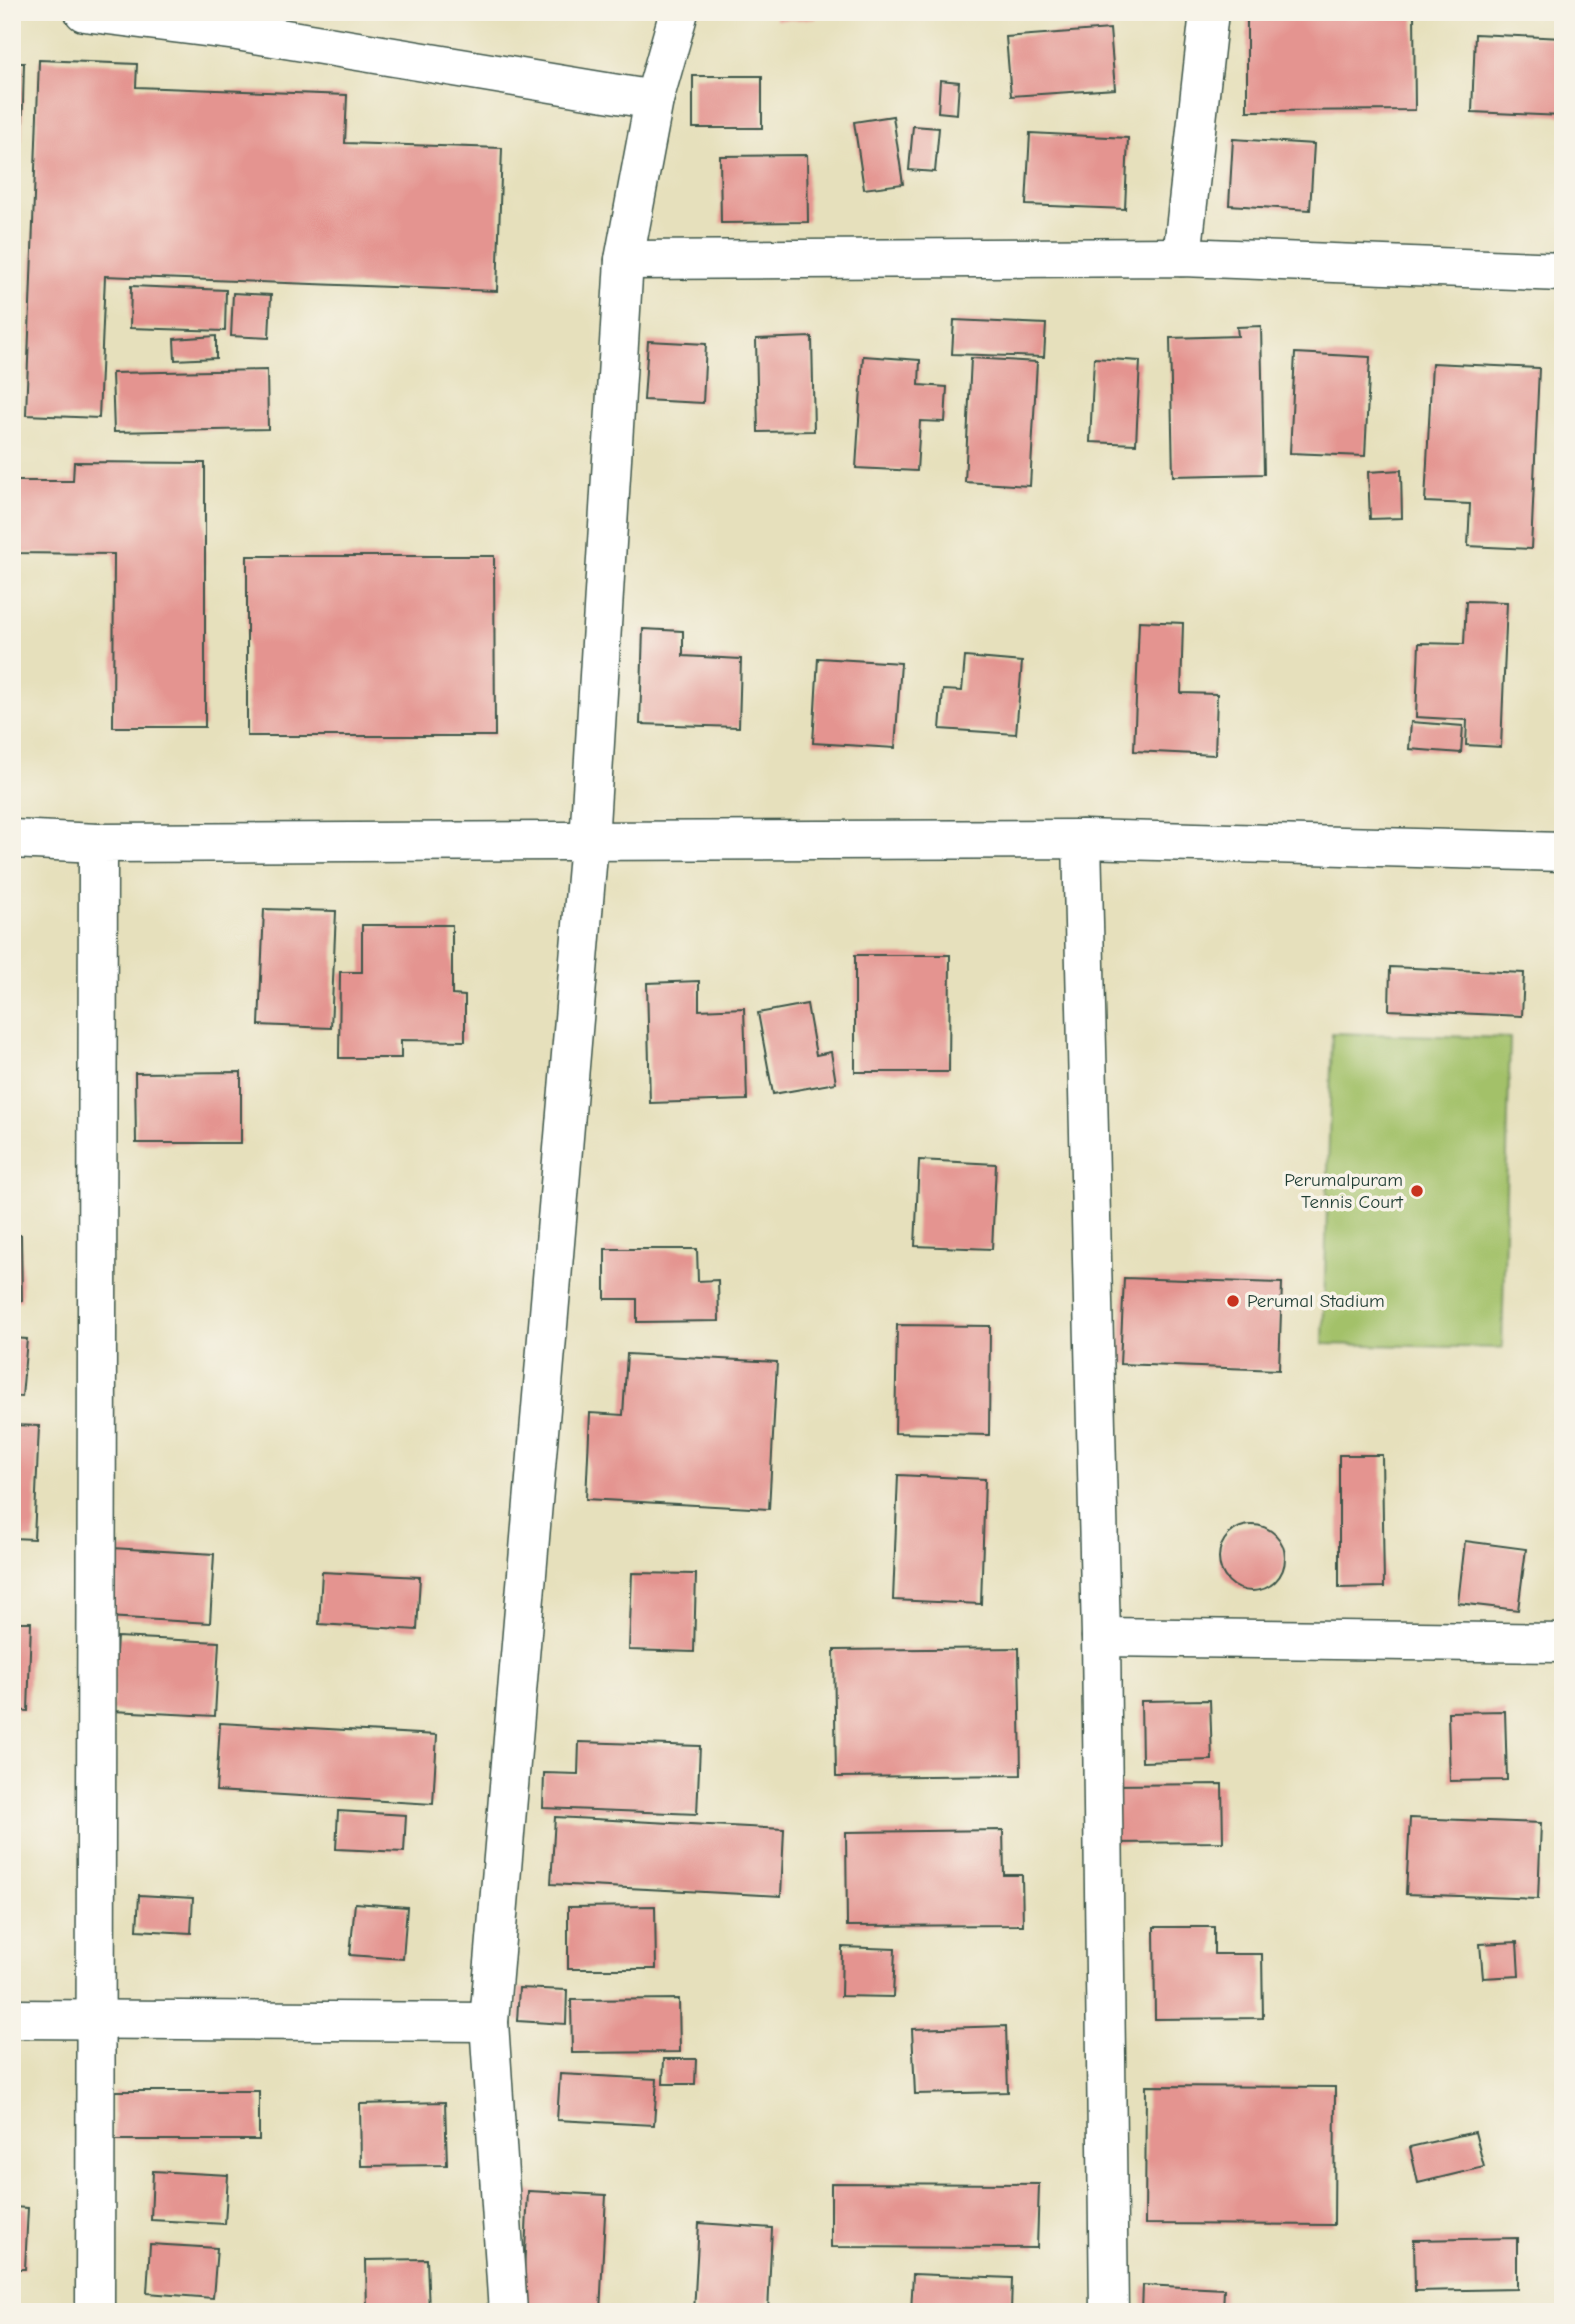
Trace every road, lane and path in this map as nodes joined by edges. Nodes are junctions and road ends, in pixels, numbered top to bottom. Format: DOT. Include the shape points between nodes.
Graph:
graph roads {
  1 [pos="85,12"];
  2 [pos="678,12"];
  3 [pos="1209,12"];
  4 [pos="238,22"];
  5 [pos="654,100"];
  6 [pos="1182,257"];
  7 [pos="624,260"];
  8 [pos="1563,272"];
  9 [pos="12,839"];
  10 [pos="1082,839"];
  11 [pos="589,842"];
  12 [pos="98,843"];
  13 [pos="1563,852"];
  14 [pos="1101,1637"];
  15 [pos="1563,1643"];
  16 [pos="95,2018"];
  17 [pos="12,2019"];
  18 [pos="489,2022"];
  19 [pos="95,2312"];
  20 [pos="508,2312"];
  21 [pos="1110,2312"];
  1 -- 4 [label="street"];
  2 -- 5 [label="street"];
  3 -- 6 [label="street"];
  4 -- 5 [label="street"];
  5 -- 7 [label="street"];
  6 -- 7 [label="street"];
  6 -- 8 [label="street"];
  7 -- 11 [label="street"];
  9 -- 12 [label="street"];
  10 -- 11 [label="street"];
  10 -- 13 [label="street"];
  10 -- 14 [label="street"];
  11 -- 12 [label="street"];
  11 -- 18 [label="street"];
  12 -- 16 [label="street"];
  14 -- 15 [label="street"];
  14 -- 21 [label="street"];
  16 -- 17 [label="street"];
  16 -- 18 [label="street"];
  16 -- 19 [label="street"];
  18 -- 20 [label="street"];
}
